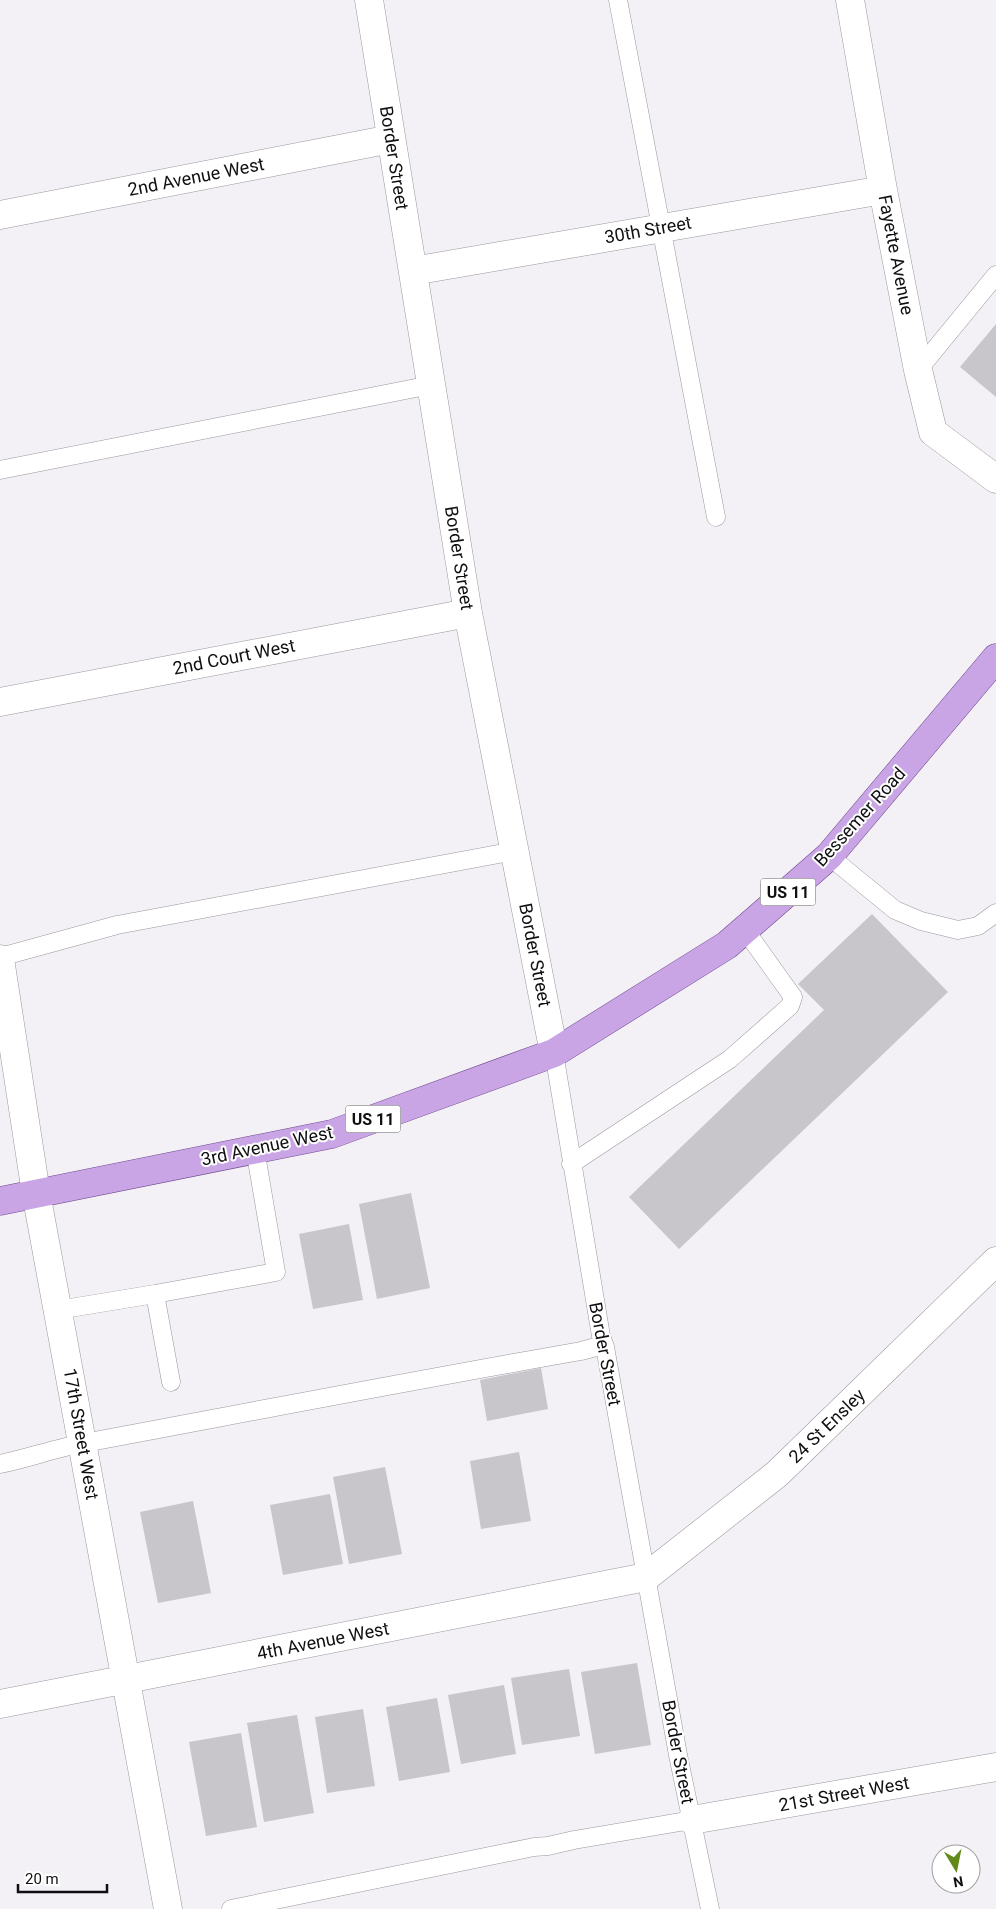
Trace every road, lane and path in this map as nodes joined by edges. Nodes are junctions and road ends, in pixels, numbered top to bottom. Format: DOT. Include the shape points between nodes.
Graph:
graph roads {
  1 [pos="369,0"];
  2 [pos="618,0"];
  3 [pos="850,0"];
  4 [pos="391,138"];
  5 [pos="884,190"];
  6 [pos="0,215"];
  7 [pos="662,228"];
  8 [pos="413,271"];
  9 [pos="996,275"];
  10 [pos="918,370"];
  11 [pos="431,386"];
  12 [pos="0,470"];
  13 [pos="996,479"];
  14 [pos="716,518"];
  15 [pos="468,613"];
  16 [pos="996,658"];
  17 [pos="0,702"];
  18 [pos="515,851"];
  19 [pos="829,856"];
  20 [pos="996,913"];
  21 [pos="745,930"];
  22 [pos="0,958"];
  23 [pos="554,1053"];
  24 [pos="255,1149"];
  25 [pos="571,1164"];
  26 [pos="36,1194"];
  27 [pos="0,1201"];
  28 [pos="996,1261"];
  29 [pos="156,1294"];
  30 [pos="58,1310"];
  31 [pos="605,1347"];
  32 [pos="171,1382"];
  33 [pos="82,1443"];
  34 [pos="0,1464"];
  35 [pos="646,1577"];
  36 [pos="126,1680"];
  37 [pos="0,1704"];
  38 [pos="996,1767"];
  39 [pos="692,1820"];
  40 [pos="168,1909"];
  41 [pos="231,1909"];
  42 [pos="710,1909"];
  1 -- 4 [label="street, Border Street"];
  2 -- 7 [label="lane"];
  3 -- 5 [label="street, Fayette Avenue"];
  4 -- 6 [label="street, 2nd Avenue West"];
  4 -- 8 [label="street, Border Street"];
  5 -- 7 [label="street, 30th Street"];
  5 -- 10 [label="street, Fayette Avenue"];
  7 -- 8 [label="street, 30th Street"];
  7 -- 14 [label="lane"];
  8 -- 11 [label="street, Border Street"];
  9 -- 10 [label="lane"];
  10 -- 13 [label="street, Fayette Avenue" via="933,432"];
  11 -- 12 [label="lane"];
  11 -- 15 [label="street, Border Street"];
  15 -- 17 [label="street, 2nd Court West"];
  15 -- 18 [label="street, Border Street"];
  16 -- 19 [label="main road, Bessemer Road / US 11"];
  18 -- 22 [label="lane" via="117,925"];
  18 -- 23 [label="street, Border Street"];
  19 -- 20 [label="lane" via="895,910 921,921 958,930 978,926"];
  19 -- 21 [label="main road, Bessemer Road / US 11"];
  21 -- 23 [label="main road, Bessemer Road / US 11" via="727,945"];
  21 -- 25 [label="lane" via="794,997 790,1006 730,1059"];
  22 -- 26 [label="street, 17th Street West"];
  23 -- 24 [label="main road, 3rd Avenue West / US 11" via="332,1134"];
  23 -- 25 [label="lane, Border Street"];
  24 -- 26 [label="main road, 3rd Avenue West / US 11"];
  24 -- 29 [label="lane" via="276,1272"];
  25 -- 31 [label="lane, Border Street" via="600,1336"];
  26 -- 27 [label="main road, 3rd Avenue West / US 11"];
  26 -- 30 [label="street, 17th Street West"];
  28 -- 35 [label="street, 24 St Ensley" via="777,1474"];
  29 -- 30 [label="lane"];
  29 -- 32 [label="lane"];
  30 -- 33 [label="street, 17th Street West"];
  31 -- 33 [label="lane"];
  31 -- 35 [label="lane, Border Street"];
  33 -- 34 [label="lane"];
  33 -- 36 [label="street, 17th Street West"];
  35 -- 36 [label="street, 4th Avenue West"];
  35 -- 39 [label="lane, Border Street"];
  36 -- 37 [label="street, 4th Avenue West"];
  36 -- 40 [label="street, 17th Street West"];
  38 -- 39 [label="street, 21st Street West"];
  39 -- 41 [label="lane" via="534,1847"];
  39 -- 42 [label="lane, Border Street"];
}
